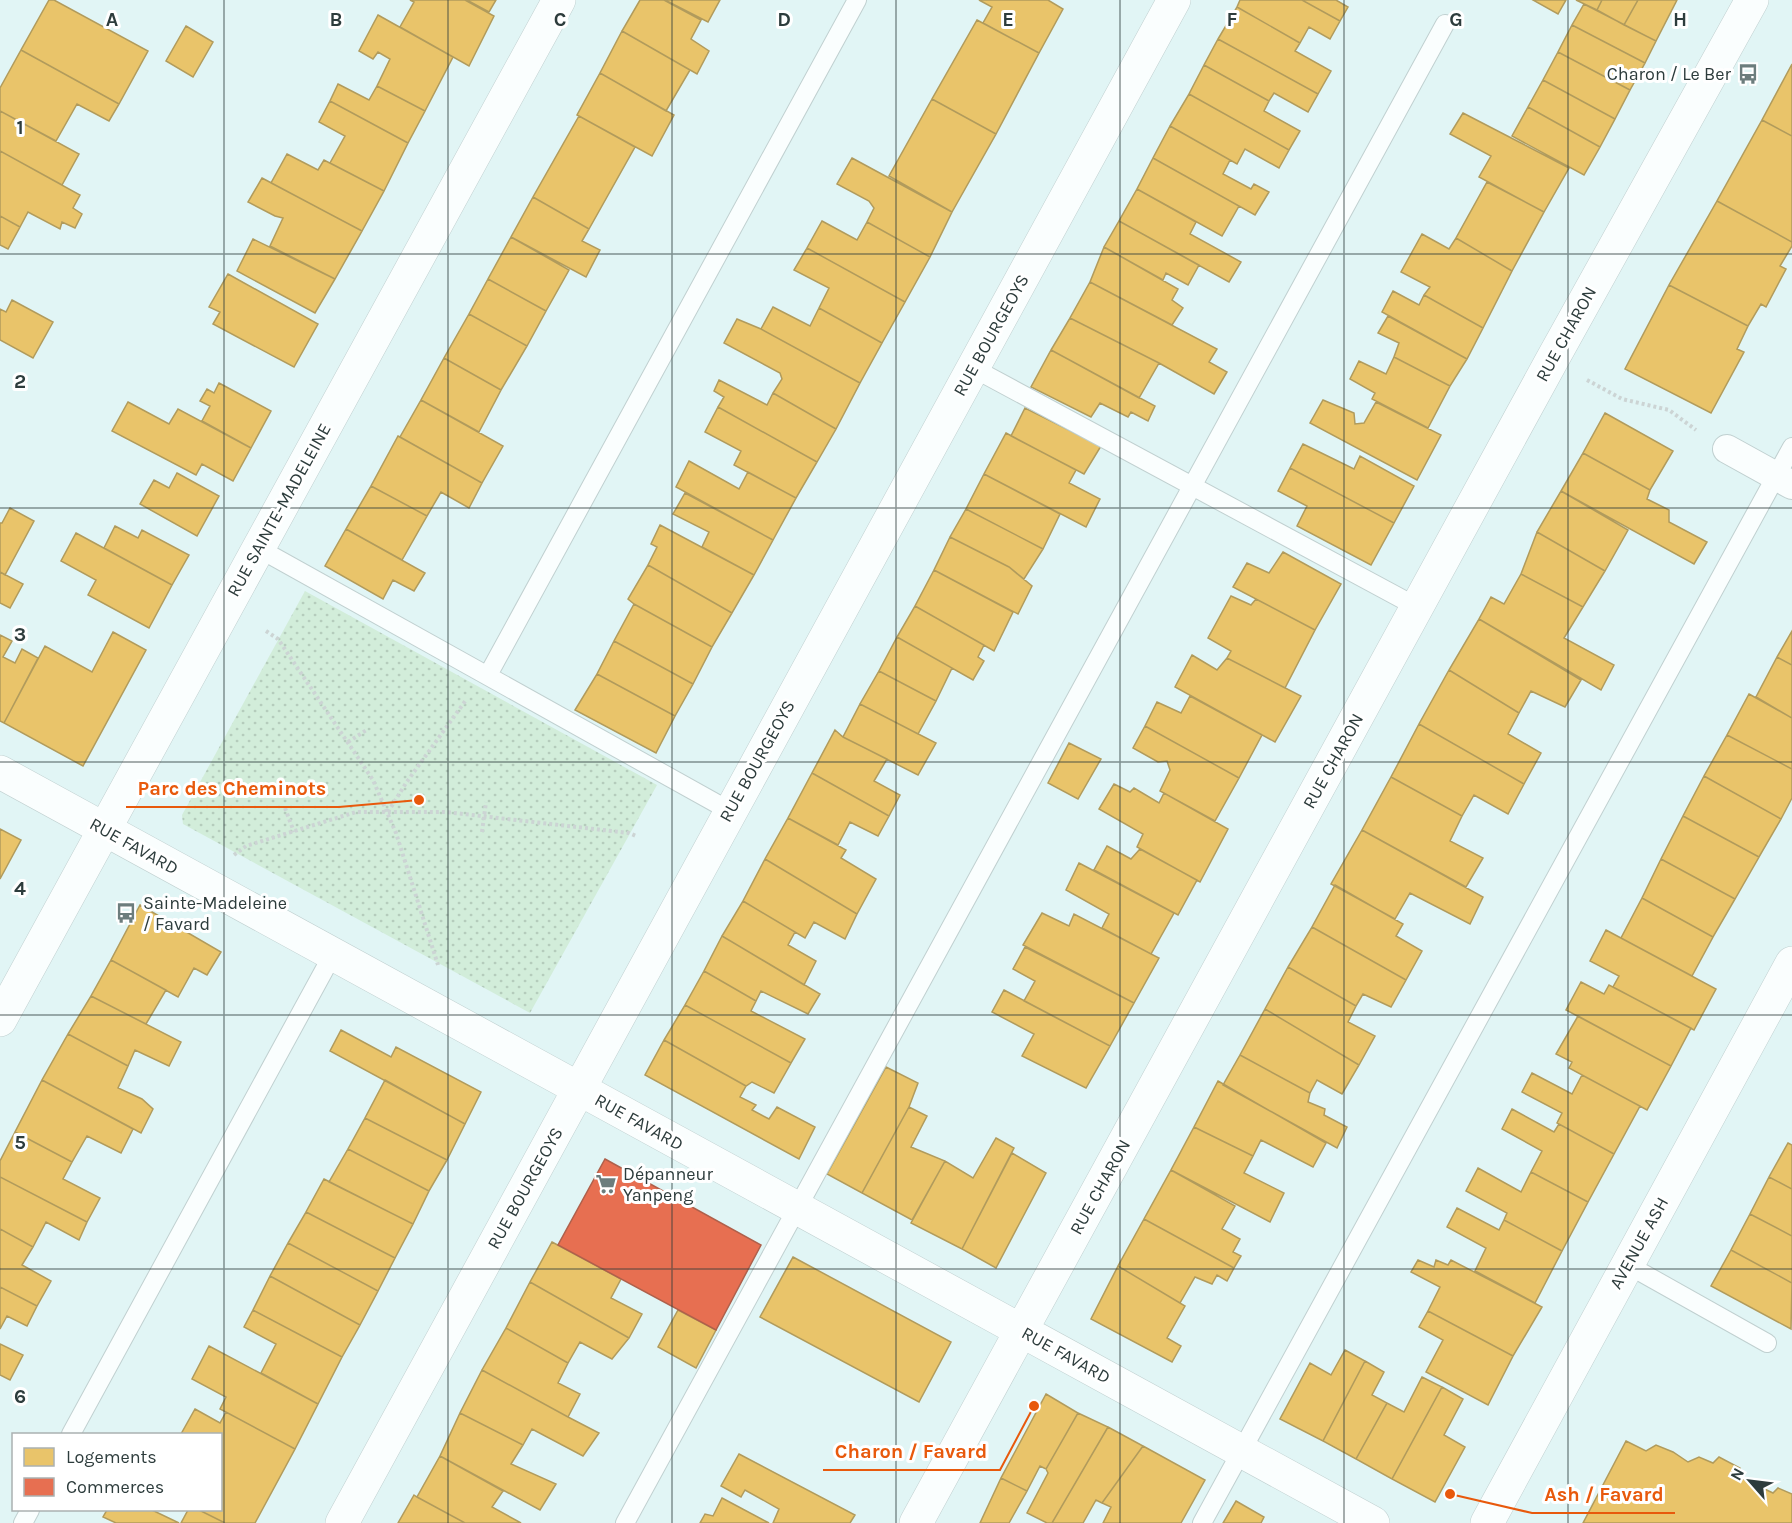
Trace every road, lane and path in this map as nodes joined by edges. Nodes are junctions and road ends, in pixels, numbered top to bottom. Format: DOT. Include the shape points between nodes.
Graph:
graph roads {
  1 [pos="559,0"];
  2 [pos="857,0"];
  3 [pos="1174,0"];
  4 [pos="1752,0"];
  5 [pos="1445,24"];
  6 [pos="973,368"];
  7 [pos="1594,384"];
  8 [pos="1792,447"];
  9 [pos="1727,449"];
  10 [pos="1784,480"];
  11 [pos="1191,486"];
  12 [pos="258,548"];
  13 [pos="1417,607"];
  14 [pos="266,631"];
  15 [pos="488,675"];
  16 [pos="468,698"];
  17 [pos="368,729"];
  18 [pos="348,742"];
  19 [pos="0,772"];
  20 [pos="486,802"];
  21 [pos="285,808"];
  22 [pos="730,811"];
  23 [pos="388,813"];
  24 [pos="484,816"];
  25 [pos="104,830"];
  26 [pos="294,832"];
  27 [pos="482,832"];
  28 [pos="636,836"];
  29 [pos="232,858"];
  30 [pos="333,954"];
  31 [pos="1792,963"];
  32 [pos="440,971"];
  33 [pos="0,1020"];
  34 [pos="580,1089"];
  35 [pos="797,1209"];
  36 [pos="1628,1265"];
  37 [pos="1022,1330"];
  38 [pos="1767,1343"];
  39 [pos="72,1433"];
  40 [pos="1242,1450"];
  41 [pos="342,1523"];
  42 [pos="625,1523"];
  43 [pos="916,1523"];
  44 [pos="1202,1523"];
  45 [pos="1373,1523"];
  46 [pos="1487,1523"];
  1 -- 12 [label="street, RUE SAINTE-MADELEINE"];
  2 -- 15 [label="lane"];
  3 -- 6 [label="street, RUE BOURGEOYS"];
  4 -- 13 [label="street, RUE CHARON"];
  5 -- 11 [label="lane"];
  6 -- 11 [label="lane"];
  6 -- 22 [label="street, RUE BOURGEOYS"];
  7 -- 9 [label="path" via="1622,399 1669,410"];
  8 -- 10 [label="lane"];
  9 -- 10 [label="street"];
  10 -- 40 [label="lane"];
  11 -- 13 [label="lane"];
  11 -- 35 [label="lane"];
  12 -- 15 [label="lane"];
  12 -- 25 [label="street, RUE SAINTE-MADELEINE"];
  13 -- 37 [label="street, RUE CHARON"];
  14 -- 18 [label="path" via="278,639"];
  15 -- 22 [label="lane"];
  16 -- 23 [label="path"];
  17 -- 18 [label="path"];
  18 -- 23 [label="path" via="373,780"];
  19 -- 25 [label="street, RUE FAVARD"];
  20 -- 24 [label="path"];
  21 -- 26 [label="path"];
  22 -- 34 [label="street, RUE BOURGEOYS"];
  23 -- 24 [label="path"];
  23 -- 26 [label="path" via="356,812"];
  23 -- 32 [label="path"];
  24 -- 27 [label="path"];
  24 -- 28 [label="path"];
  25 -- 30 [label="street, RUE FAVARD"];
  25 -- 33 [label="street, RUE SAINTE-MADELEINE"];
  26 -- 29 [label="path" via="246,846"];
  30 -- 34 [label="street, RUE FAVARD"];
  30 -- 39 [label="lane"];
  31 -- 36 [label="street, AVENUE ASH"];
  34 -- 35 [label="street, RUE FAVARD"];
  34 -- 41 [label="street, RUE BOURGEOYS"];
  35 -- 37 [label="street, RUE FAVARD"];
  35 -- 42 [label="lane"];
  36 -- 38 [label="lane"];
  36 -- 46 [label="street, AVENUE ASH"];
  37 -- 40 [label="street, RUE FAVARD"];
  37 -- 43 [label="street, RUE CHARON"];
  40 -- 44 [label="lane"];
  40 -- 45 [label="street, RUE FAVARD"];
}
